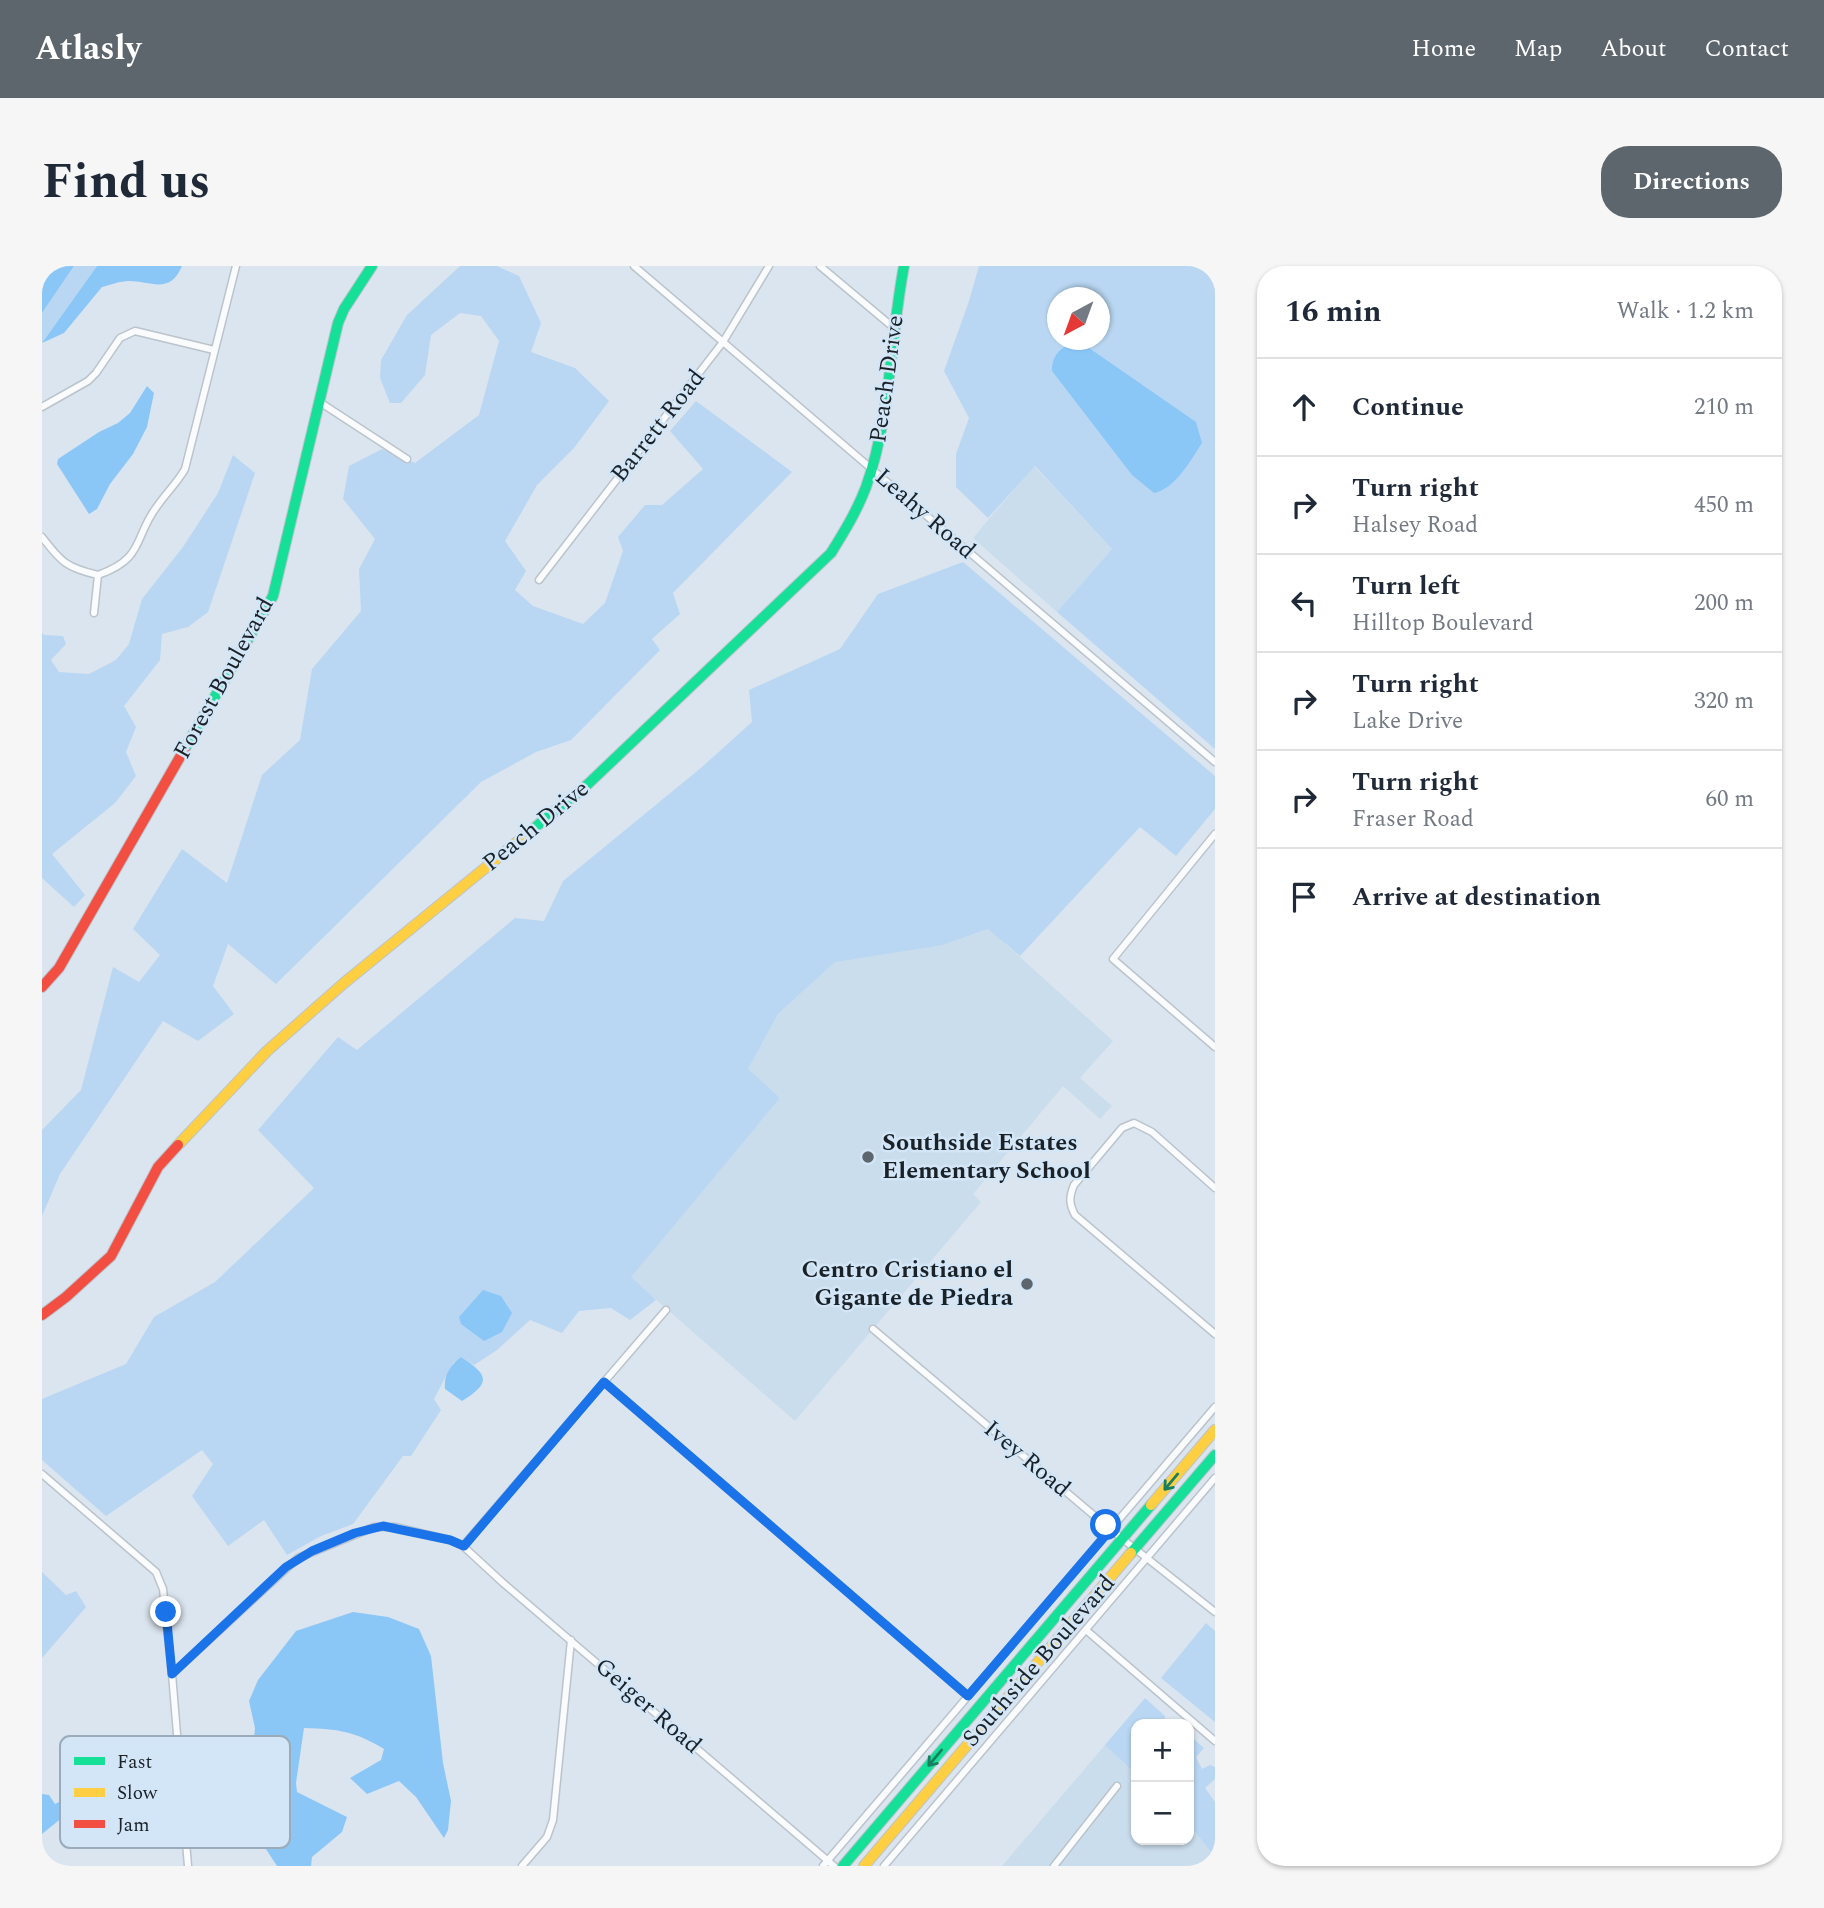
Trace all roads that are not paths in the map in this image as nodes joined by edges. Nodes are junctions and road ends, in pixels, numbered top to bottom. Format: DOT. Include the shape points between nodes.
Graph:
graph roads {
  1 [pos="236,266"];
  2 [pos="372,266"];
  3 [pos="634,266"];
  4 [pos="769,266"];
  5 [pos="820,266"];
  6 [pos="904,266"];
  7 [pos="894,328"];
  8 [pos="723,342"];
  9 [pos="214,350"];
  10 [pos="318,401"];
  11 [pos="42,407"];
  12 [pos="407,459"];
  13 [pos="872,469"];
  14 [pos="42,537"];
  15 [pos="99,575"];
  16 [pos="539,580"];
  17 [pos="94,613"];
  18 [pos="1215,762"];
  19 [pos="1215,834"];
  20 [pos="42,986"];
  21 [pos="1215,1046"];
  22 [pos="1215,1188"];
  23 [pos="666,1310"];
  24 [pos="42,1315"];
  25 [pos="873,1329"];
  26 [pos="1215,1334"];
  27 [pos="604,1382"];
  28 [pos="1215,1407"];
  29 [pos="1215,1430"];
  30 [pos="1215,1455"];
  31 [pos="42,1474"];
  32 [pos="1215,1478"];
  33 [pos="1111,1529"];
  34 [pos="1123,1538"];
  35 [pos="464,1546"];
  36 [pos="1136,1548"];
  37 [pos="1148,1557"];
  38 [pos="1215,1612"];
  39 [pos="1086,1630"];
  40 [pos="571,1640"];
  41 [pos="172,1674"];
  42 [pos="968,1696"];
  43 [pos="177,1736"];
  44 [pos="1215,1741"];
  45 [pos="1117,1786"];
  46 [pos="186,1848"];
  47 [pos="828,1864"];
  48 [pos="188,1866"];
  49 [pos="522,1866"];
  50 [pos="843,1866"];
  51 [pos="864,1866"];
  52 [pos="884,1866"];
  53 [pos="1054,1866"];
  1 -- 9 [label="street"];
  2 -- 10 [label="main road, Forest Boulevard" via="338,323"];
  3 -- 8 [label="street, Leahy Road"];
  4 -- 8 [label="street, Barrett Road"];
  5 -- 7 [label="street"];
  6 -- 7 [label="main road, Peach Drive"];
  7 -- 13 [label="main road, Peach Drive" via="879,447"];
  8 -- 13 [label="street, Leahy Road"];
  8 -- 16 [label="street, Barrett Road"];
  9 -- 11 [label="street" via="135,331 120,338 88,381"];
  9 -- 15 [label="street" via="185,469 156,506 129,559"];
  10 -- 12 [label="street"];
  10 -- 20 [label="main road, Forest Boulevard" via="273,596 58,968"];
  13 -- 18 [label="street, Leahy Road"];
  13 -- 24 [label="main road, Peach Drive" via="844,536 831,553 588,784 267,1051 158,1167 111,1256"];
  14 -- 15 [label="street" via="68,567"];
  15 -- 17 [label="street"];
  19 -- 21 [label="street" via="1113,959"];
  22 -- 26 [label="street" via="1152,1132 1134,1123 1122,1128 1069,1195 1075,1215"];
  23 -- 27 [label="street"];
  25 -- 33 [label="street, Ivey Road"];
  27 -- 35 [label="street"];
  27 -- 42 [label="street"];
  28 -- 33 [label="street"];
  29 -- 34 [label="main road, Southside Boulevard, one-way"];
  30 -- 36 [label="main road, Southside Boulevard"];
  31 -- 41 [label="street" via="156,1572 163,1589"];
  32 -- 37 [label="street"];
  33 -- 34 [label="street, Ivey Road"];
  33 -- 42 [label="street"];
  34 -- 36 [label="street, Ivey Road"];
  34 -- 50 [label="main road, Southside Boulevard, one-way"];
  35 -- 40 [label="street, Geiger Road"];
  35 -- 41 [label="street" via="383,1526 312,1551 286,1567"];
  36 -- 37 [label="street, Ivey Road"];
  36 -- 51 [label="main road, Southside Boulevard"];
  37 -- 38 [label="street, Ivey Road"];
  37 -- 39 [label="street"];
  39 -- 44 [label="street"];
  39 -- 52 [label="street"];
  40 -- 47 [label="street, Geiger Road"];
  40 -- 49 [label="street" via="553,1821 547,1837"];
  41 -- 43 [label="street"];
  42 -- 47 [label="street"];
  45 -- 53 [label="street"];
  46 -- 48 [label="street"];
}
